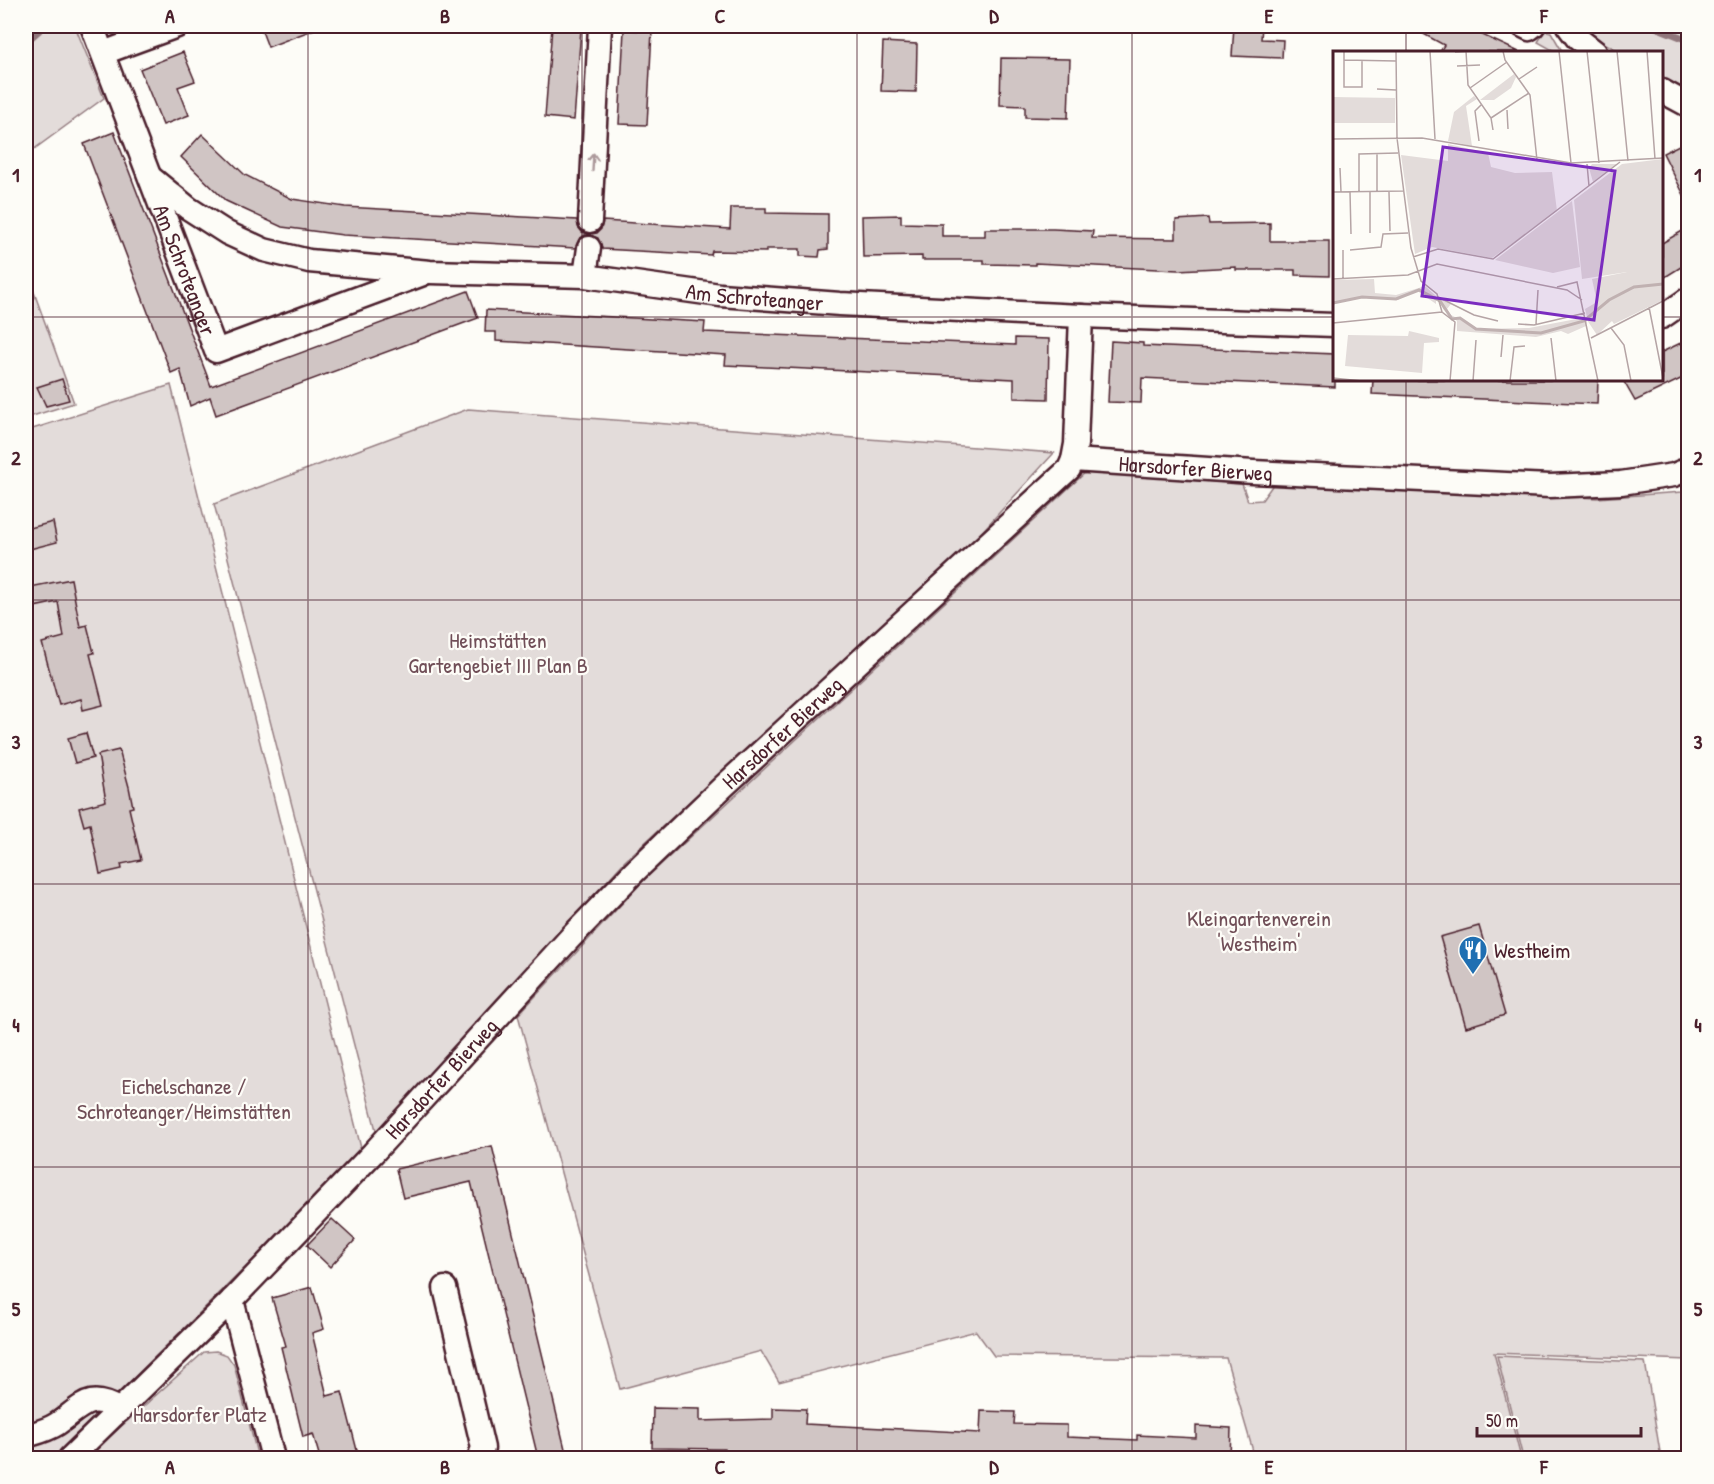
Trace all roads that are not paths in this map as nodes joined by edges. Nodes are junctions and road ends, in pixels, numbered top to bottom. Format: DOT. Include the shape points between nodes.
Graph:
graph roads {
  1 [pos="92,26"];
  2 [pos="177,26"];
  3 [pos="600,26"];
  4 [pos="1523,26"];
  5 [pos="1533,26"];
  6 [pos="1568,26"];
  7 [pos="1594,51"];
  8 [pos="103,54"];
  9 [pos="1663,92"];
  10 [pos="1689,105"];
  11 [pos="150,177"];
  12 [pos="590,221"];
  13 [pos="589,248"];
  14 [pos="430,272"];
  15 [pos="585,276"];
  16 [pos="1689,299"];
  17 [pos="1663,315"];
  18 [pos="1081,316"];
  19 [pos="1333,326"];
  20 [pos="1073,460"];
  21 [pos="1689,469"];
  22 [pos="446,1288"];
  23 [pos="232,1300"];
  24 [pos="120,1410"];
  25 [pos="26,1436"];
  26 [pos="70,1458"];
  27 [pos="273,1458"];
  28 [pos="479,1458"];
  1 -- 8 [label="street, Am Schroteanger"];
  2 -- 8 [label="street"];
  12 -- 3 [label="street, one-way"];
  4 -- 5 [label="street"];
  6 -- 7 [label="street"];
  8 -- 11 [label="street, Am Schroteanger"];
  9 -- 10 [label="street"];
  11 -- 14 [label="street, Am Schroteanger" via="201,218 264,250 309,261"];
  11 -- 14 [label="street, Am Schroteanger" via="216,351"];
  13 -- 15 [label="street"];
  14 -- 15 [label="street, Am Schroteanger"];
  15 -- 18 [label="street, Am Schroteanger" via="737,297"];
  16 -- 17 [label="street"];
  18 -- 19 [label="street, Am Schroteanger"];
  18 -- 20 [label="street"];
  20 -- 21 [label="street, Harsdorfer Bierweg" via="1550,486 1621,483"];
  20 -- 23 [label="street, Harsdorfer Bierweg" via="1067,471 635,871"];
  22 -- 28 [label="street" via="483,1448"];
  23 -- 24 [label="street, Harsdorfer Bierweg"];
  23 -- 27 [label="street"];
  24 -- 25 [label="street" via="105,1401 93,1401 78,1407 56,1425"];
  24 -- 26 [label="street, Harsdorfer Bierweg"];
}
